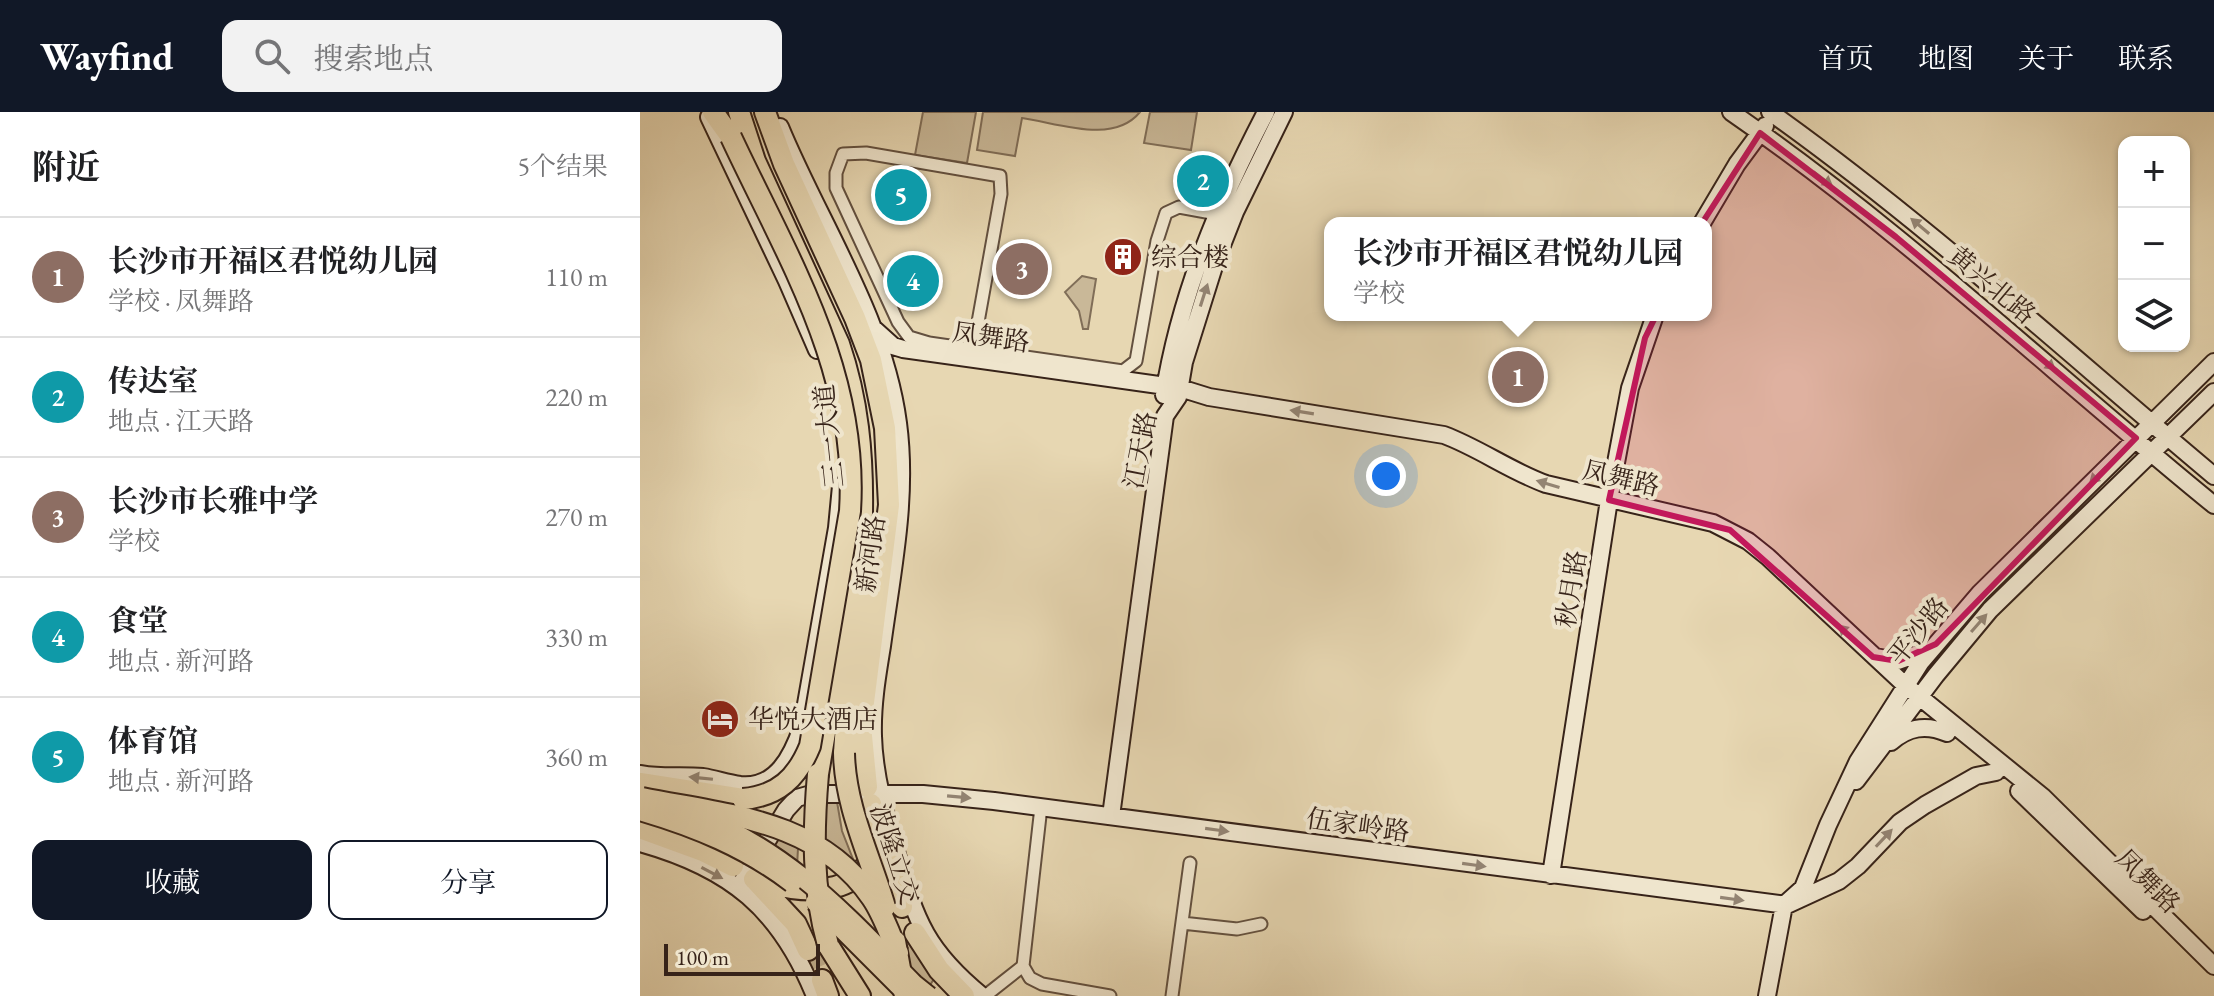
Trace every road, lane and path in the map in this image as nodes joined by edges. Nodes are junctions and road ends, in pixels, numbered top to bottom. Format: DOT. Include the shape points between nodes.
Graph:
graph roads {
  1 [pos="706,112"];
  2 [pos="713,112"];
  3 [pos="739,112"];
  4 [pos="750,112"];
  5 [pos="765,112"];
  6 [pos="774,112"];
  7 [pos="1266,112"];
  8 [pos="1284,112"];
  9 [pos="1731,112"];
  10 [pos="1771,113"];
  11 [pos="1756,130"];
  12 [pos="1217,214"];
  13 [pos="1693,217"];
  14 [pos="1706,217"];
  15 [pos="1642,321"];
  16 [pos="1653,321"];
  17 [pos="873,328"];
  18 [pos="1181,346"];
  19 [pos="973,350"];
  20 [pos="2214,362"];
  21 [pos="882,376"];
  22 [pos="1129,380"];
  23 [pos="839,383"];
  24 [pos="1144,392"];
  25 [pos="1172,392"];
  26 [pos="2214,392"];
  27 [pos="1225,400"];
  28 [pos="1161,416"];
  29 [pos="865,418"];
  30 [pos="2152,422"];
  31 [pos="2168,436"];
  32 [pos="2136,438"];
  33 [pos="2151,452"];
  34 [pos="869,468"];
  35 [pos="2214,476"];
  36 [pos="1605,499"];
  37 [pos="2214,505"];
  38 [pos="889,509"];
  39 [pos="850,511"];
  40 [pos="1936,644"];
  41 [pos="1873,657"];
  42 [pos="1947,662"];
  43 [pos="1902,690"];
  44 [pos="1917,702"];
  45 [pos="1950,728"];
  46 [pos="844,753"];
  47 [pos="1878,754"];
  48 [pos="1996,772"];
  49 [pos="640,773"];
  50 [pos="777,774"];
  51 [pos="873,795"];
  52 [pos="641,797"];
  53 [pos="797,798"];
  54 [pos="1041,807"];
  55 [pos="1109,816"];
  56 [pos="876,825"];
  57 [pos="640,828"];
  58 [pos="640,843"];
  59 [pos="1190,863"];
  60 [pos="733,866"];
  61 [pos="1547,874"];
  62 [pos="746,883"];
  63 [pos="1792,903"];
  64 [pos="902,907"];
  65 [pos="1182,923"];
  66 [pos="1261,924"];
  67 [pos="915,933"];
  68 [pos="818,947"];
  69 [pos="898,953"];
  70 [pos="1023,966"];
  71 [pos="2214,966"];
  72 [pos="2214,981"];
  73 [pos="822,991"];
  74 [pos="844,996"];
  75 [pos="860,996"];
  76 [pos="907,996"];
  77 [pos="918,996"];
  78 [pos="929,996"];
  79 [pos="957,996"];
  80 [pos="964,996"];
  81 [pos="984,996"];
  82 [pos="1110,996"];
  83 [pos="1172,996"];
  84 [pos="1767,996"];
  85 [pos="1774,996"];
  1 -- 50 [label="street" via="810,332 832,405 841,461 837,528 807,702 791,756"];
  2 -- 23 [label="highway, bridge" via="731,137 809,302"];
  3 -- 29 [label="highway, 三一大道" via="755,161 839,344"];
  4 -- 29 [label="highway, 三一大道" via="845,327 867,391"];
  5 -- 21 [label="highway"];
  6 -- 17 [label="street, 新河路"];
  7 -- 12 [label="street, 江天路"];
  18 -- 8 [label="street, 江天路, one-way" via="1235,212"];
  9 -- 11 [label="street, 黄兴北路"];
  10 -- 11 [label="street"];
  30 -- 10 [label="street, 黄兴北路, one-way" via="1914,221"];
  11 -- 13 [label="street" via="1728,158"];
  11 -- 14 [label="street"];
  11 -- 32 [label="street, 黄兴北路, one-way" via="1874,219"];
  12 -- 18 [label="street, 江天路" via="1190,282"];
  12 -- 19 [label="street" via="1179,207 1166,213 1136,361 1130,368"];
  15 -- 36 [label="street, 秋月路" via="1621,387"];
  16 -- 36 [label="street, 秋月路" via="1630,388"];
  17 -- 21 [label="street, 新河路"];
  17 -- 22 [label="street, 凤舞路" via="903,349"];
  18 -- 22 [label="street" via="1157,373"];
  18 -- 25 [label="street, 江天路"];
  18 -- 27 [label="street" via="1195,382"];
  19 -- 19 [label="street" via="917,340 898,322 836,188 843,154 866,153 1000,176"];
  20 -- 30 [label="street, 平沙路"];
  21 -- 24 [label="street, 凤舞路" via="892,362 905,358"];
  21 -- 29 [label="highway"];
  21 -- 38 [label="highway"];
  21 -- 51 [label="street, 新河路" via="898,425 902,488 874,700"];
  22 -- 25 [label="street, 凤舞路"];
  23 -- 29 [label="highway"];
  23 -- 39 [label="highway, bridge" via="850,449"];
  24 -- 25 [label="street, 凤舞路"];
  24 -- 28 [label="street" via="1154,398"];
  25 -- 27 [label="street, 凤舞路"];
  25 -- 28 [label="street, 江天路"];
  25 -- 55 [label="street, 江天路"];
  26 -- 31 [label="street, 平沙路"];
  36 -- 27 [label="street, 凤舞路, one-way" via="1520,475 1444,435"];
  28 -- 55 [label="street, 江天路"];
  29 -- 34 [label="highway, 三一大道"];
  30 -- 31 [label="street, 黄兴北路"];
  30 -- 32 [label="street, 平沙路"];
  31 -- 33 [label="street, 平沙路"];
  31 -- 35 [label="street, 黄兴北路"];
  32 -- 33 [label="street, 黄兴北路"];
  32 -- 40 [label="street, 平沙路, one-way"];
  33 -- 37 [label="street, 黄兴北路"];
  42 -- 33 [label="street, 平沙路, one-way" via="2008,592"];
  34 -- 38 [label="highway"];
  34 -- 39 [label="highway, bridge"];
  34 -- 46 [label="highway, 三一大道" via="873,541 849,681"];
  34 -- 68 [label="highway, 三一大道, bridge" via="818,774"];
  41 -- 36 [label="street, 凤舞路, one-way" via="1768,557 1730,530"];
  36 -- 61 [label="street, 秋月路"];
  38 -- 51 [label="highway" via="861,726"];
  39 -- 52 [label="highway, bridge" via="810,746 795,776 769,794 743,799"];
  40 -- 41 [label="street" via="1898,661"];
  40 -- 43 [label="street, 平沙路"];
  41 -- 43 [label="street, 凤舞路"];
  42 -- 44 [label="street, 平沙路"];
  42 -- 45 [label="street" via="1939,695"];
  43 -- 44 [label="street, 凤舞路"];
  43 -- 63 [label="street, 平沙路" via="1847,782"];
  44 -- 45 [label="street, 凤舞路"];
  44 -- 47 [label="street, 平沙路"];
  45 -- 47 [label="street" via="1911,730"];
  45 -- 48 [label="street, 凤舞路"];
  45 -- 71 [label="street, 凤舞路" via="2043,797"];
  46 -- 69 [label="highway, 波隆立交, bridge" via="855,818"];
  47 -- 63 [label="street, 平沙路" via="1848,795 1811,886"];
  63 -- 48 [label="street, one-way" via="1858,866 1900,822 1976,776"];
  48 -- 72 [label="street, 凤舞路"];
  50 -- 49 [label="street, one-way" via="741,785"];
  50 -- 53 [label="street"];
  51 -- 53 [label="street, 伍家岭路"];
  51 -- 54 [label="street, 伍家岭路, one-way" via="957,796"];
  51 -- 56 [label="highway"];
  51 -- 81 [label="street, 新河路" via="916,918 952,970"];
  52 -- 69 [label="highway, bridge" via="757,821 803,837 858,879 878,907"];
  52 -- 76 [label="main road, 波隆立交, bridge" via="777,871"];
  52 -- 78 [label="main road, bridge" via="722,826 772,853 827,896"];
  53 -- 62 [label="street"];
  54 -- 55 [label="street, 伍家岭路"];
  54 -- 70 [label="street"];
  55 -- 61 [label="street, 伍家岭路, one-way"];
  56 -- 62 [label="highway" via="875,845 864,868 838,887 797,891"];
  56 -- 64 [label="highway"];
  57 -- 60 [label="highway"];
  58 -- 62 [label="street, one-way"];
  59 -- 65 [label="street"];
  61 -- 63 [label="street, 伍家岭路, one-way"];
  62 -- 68 [label="highway"];
  62 -- 73 [label="street"];
  63 -- 84 [label="street, 平沙路"];
  63 -- 85 [label="street, 平沙路"];
  65 -- 66 [label="street" via="1237,929"];
  65 -- 83 [label="street"];
  67 -- 80 [label="highway"];
  68 -- 74 [label="highway"];
  68 -- 75 [label="highway"];
  69 -- 76 [label="highway, 波隆立交, bridge"];
  70 -- 81 [label="street"];
  70 -- 82 [label="street" via="1042,984"];
  77 -- 79 [label="highway"];
}
